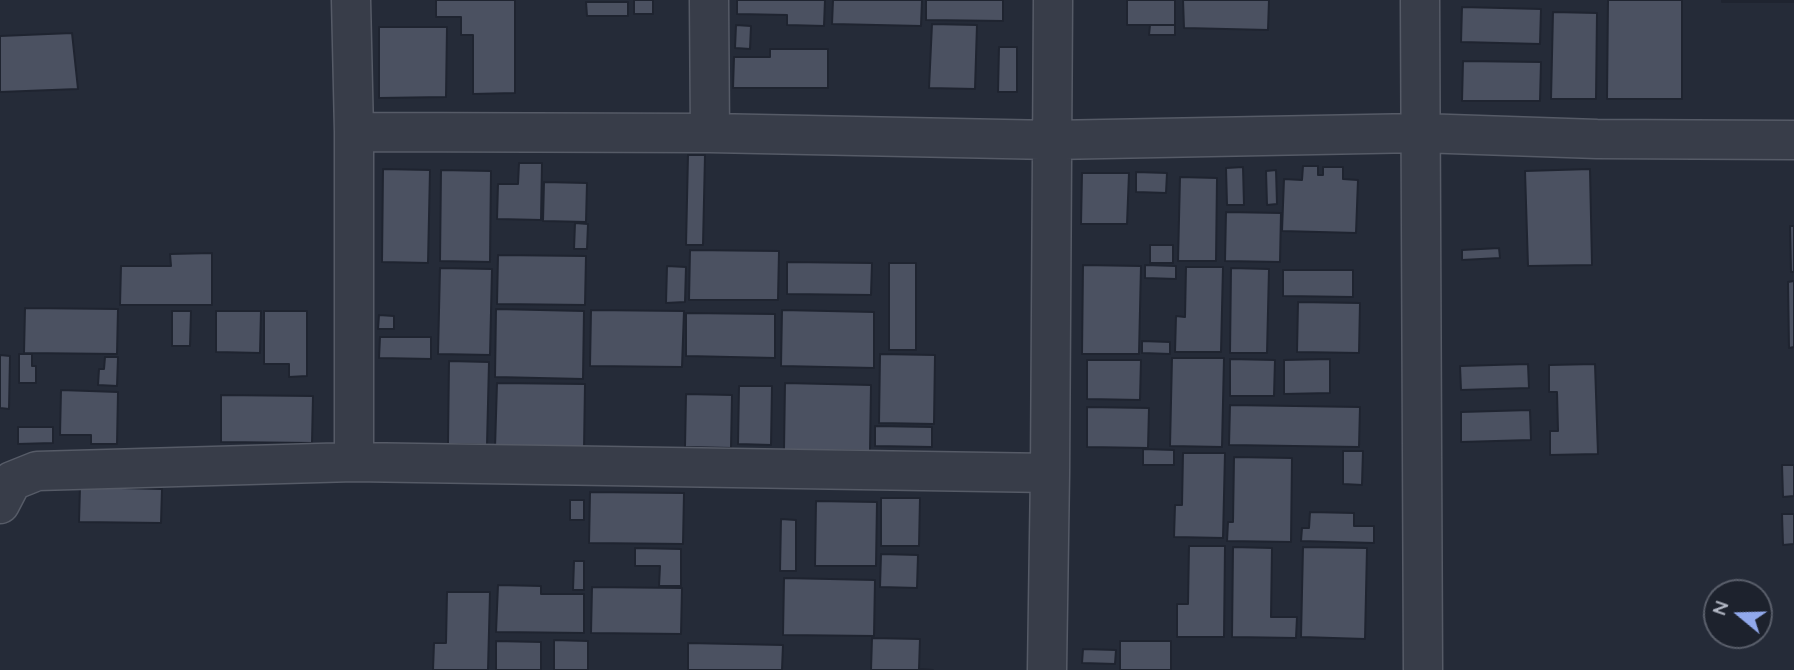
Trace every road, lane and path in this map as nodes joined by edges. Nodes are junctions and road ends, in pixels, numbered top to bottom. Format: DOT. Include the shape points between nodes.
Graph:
graph roads {
  1 [pos="351,0"];
  2 [pos="709,0"];
  3 [pos="1053,0"];
  4 [pos="1420,0"];
  5 [pos="354,132"];
  6 [pos="710,133"];
  7 [pos="1419,133"];
  8 [pos="1052,140"];
  9 [pos="1794,140"];
  10 [pos="355,463"];
  11 [pos="1050,473"];
  12 [pos="0,504"];
  13 [pos="1047,670"];
  14 [pos="1423,670"];
  1 -- 5 [label="street"];
  2 -- 6 [label="street"];
  3 -- 8 [label="street"];
  4 -- 7 [label="street"];
  5 -- 6 [label="street"];
  5 -- 10 [label="street"];
  6 -- 8 [label="street"];
  7 -- 8 [label="street"];
  7 -- 9 [label="street"];
  7 -- 14 [label="street"];
  8 -- 11 [label="street"];
  10 -- 11 [label="street"];
  10 -- 12 [label="street" via="37,471 12,481"];
  11 -- 13 [label="street"];
}
